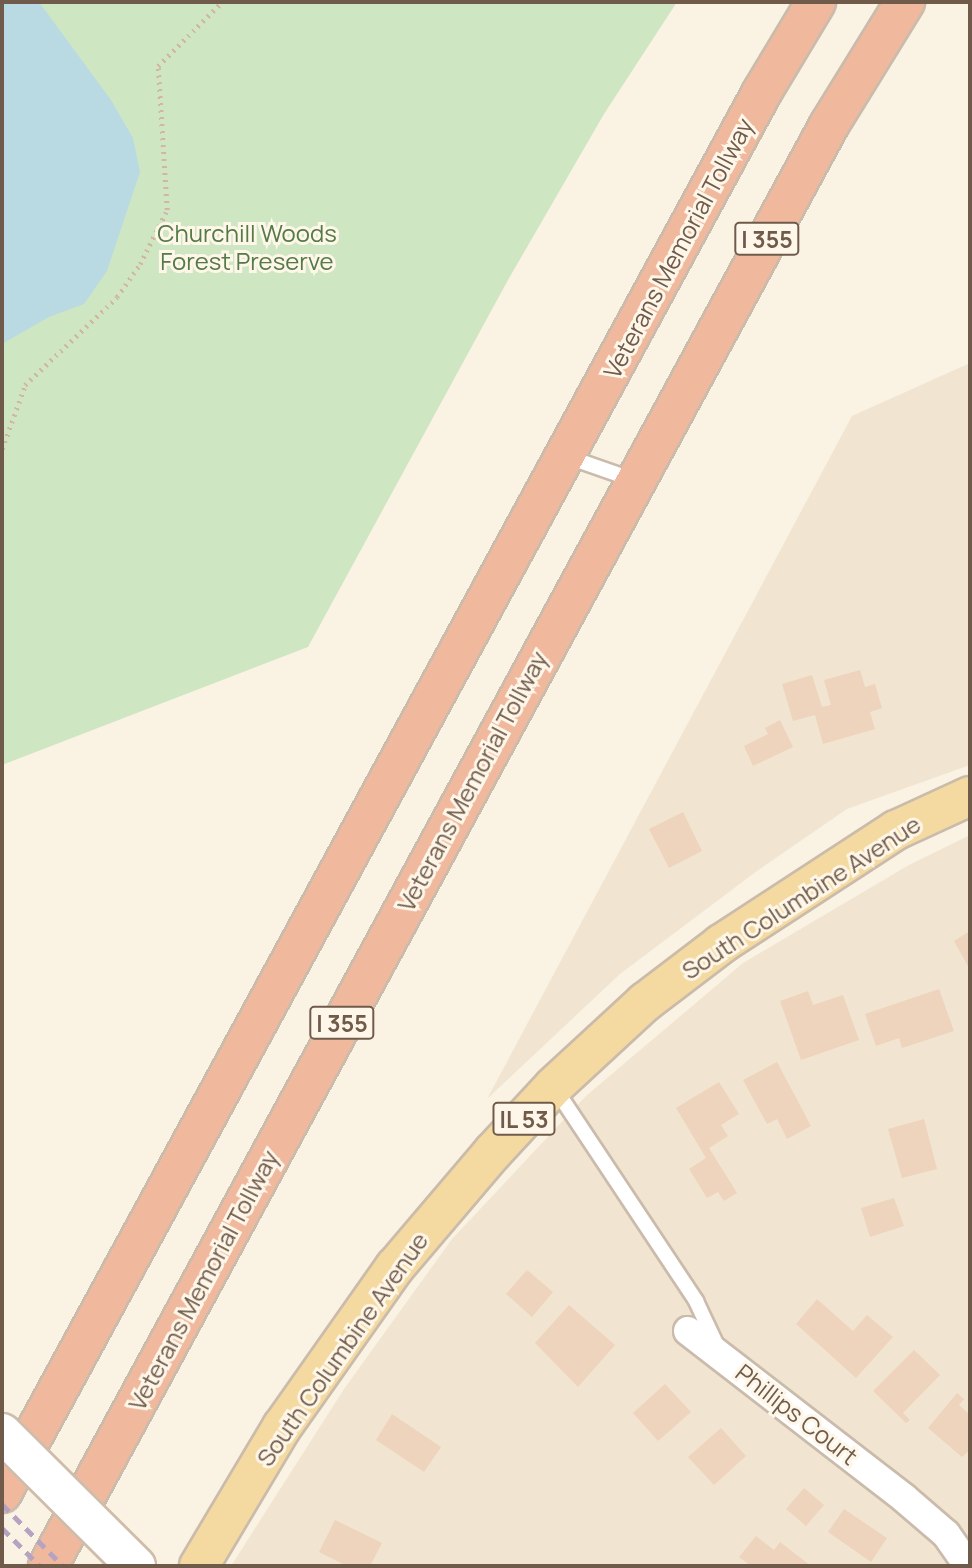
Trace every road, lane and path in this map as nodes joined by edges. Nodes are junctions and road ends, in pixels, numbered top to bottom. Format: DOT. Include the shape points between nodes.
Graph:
graph roads {
  1 [pos="222,2"];
  2 [pos="816,2"];
  3 [pos="905,2"];
  4 [pos="2,449"];
  5 [pos="566,456"];
  6 [pos="636,480"];
  7 [pos="970,796"];
  8 [pos="554,1086"];
  9 [pos="688,1331"];
  10 [pos="722,1355"];
  11 [pos="2,1433"];
  12 [pos="2,1493"];
  13 [pos="48,1566"];
  14 [pos="136,1566"];
  15 [pos="199,1566"];
  16 [pos="968,1566"];
  1 -- 4 [label="path" via="158,66 167,211 117,298 25,385"];
  2 -- 5 [label="highway, Veterans Memorial Tollway / I 355" via="755,104"];
  3 -- 6 [label="highway, Veterans Memorial Tollway / I 355" via="829,125"];
  5 -- 6 [label="lane"];
  5 -- 12 [label="highway, Veterans Memorial Tollway / I 355"];
  6 -- 13 [label="highway, Veterans Memorial Tollway / I 355"];
  7 -- 8 [label="main road, South Columbine Avenue / IL 53" via="896,830 721,944 645,1002"];
  8 -- 10 [label="lane" via="696,1301"];
  8 -- 15 [label="main road, South Columbine Avenue / IL 53" via="395,1267 282,1427"];
  9 -- 10 [label="street, Phillips Court"];
  10 -- 16 [label="street, Phillips Court" via="946,1534"];
  11 -- 14 [label="street, bridge"];
}
